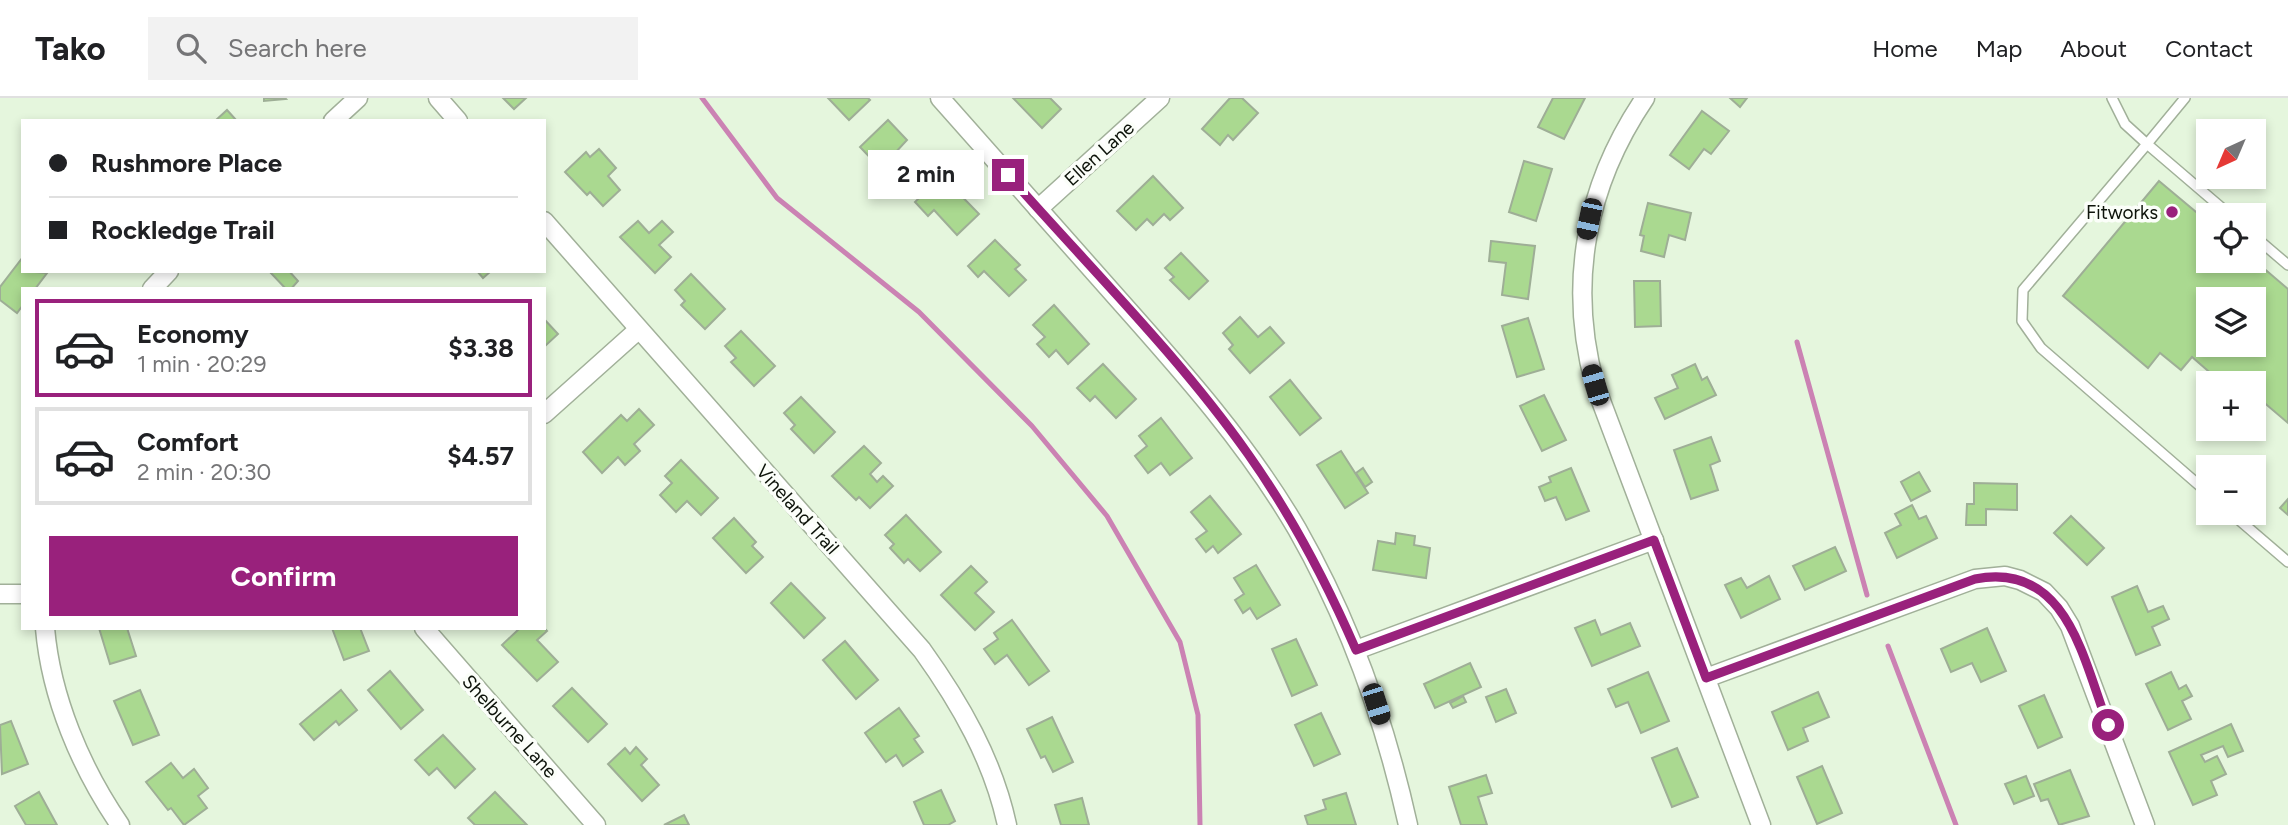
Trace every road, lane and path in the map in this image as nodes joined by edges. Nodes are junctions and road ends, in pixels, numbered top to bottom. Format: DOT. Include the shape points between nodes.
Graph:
graph roads {
  1 [pos="358,98"];
  2 [pos="438,98"];
  3 [pos="940,98"];
  4 [pos="1160,98"];
  5 [pos="1645,98"];
  6 [pos="2112,98"];
  7 [pos="2185,98"];
  8 [pos="335,119"];
  9 [pos="455,119"];
  10 [pos="2147,144"];
  11 [pos="2216,203"];
  12 [pos="1038,209"];
  13 [pos="546,223"];
  14 [pos="2266,246"];
  15 [pos="2288,265"];
  16 [pos="167,273"];
  17 [pos="154,287"];
  18 [pos="638,330"];
  19 [pos="546,412"];
  20 [pos="2196,483"];
  21 [pos="2245,525"];
  22 [pos="1654,540"];
  23 [pos="2288,562"];
  24 [pos="0,594"];
  25 [pos="21,594"];
  26 [pos="46,630"];
  27 [pos="426,630"];
  28 [pos="1356,650"];
  29 [pos="1706,678"];
  30 [pos="120,825"];
  31 [pos="596,825"];
  32 [pos="1007,825"];
  33 [pos="1408,825"];
  34 [pos="1761,825"];
  35 [pos="2145,825"];
  1 -- 8 [label="street"];
  2 -- 9 [label="street"];
  3 -- 12 [label="street"];
  4 -- 12 [label="street, Ellen Lane"];
  5 -- 22 [label="street" via="1625,127 1594,198 1585,241 1581,306 1595,385"];
  6 -- 10 [label="lane" via="2125,124"];
  7 -- 10 [label="lane"];
  10 -- 11 [label="lane"];
  10 -- 20 [label="lane" via="2023,290 2022,321 2041,348"];
  12 -- 28 [label="street" via="1189,379 1248,453 1297,529"];
  13 -- 18 [label="street, Vineland Trail"];
  14 -- 15 [label="lane"];
  16 -- 17 [label="street"];
  18 -- 19 [label="street"];
  18 -- 32 [label="street, Vineland Trail" via="922,650 971,726 993,775"];
  21 -- 23 [label="lane"];
  22 -- 28 [label="street"];
  22 -- 29 [label="street"];
  24 -- 25 [label="street"];
  26 -- 30 [label="street" via="56,687 76,745"];
  27 -- 31 [label="street, Shelburne Lane"];
  28 -- 33 [label="street" via="1389,747"];
  29 -- 34 [label="street"];
  29 -- 35 [label="street" via="1975,579 2005,576 2020,580 2044,592 2070,625"];
}
